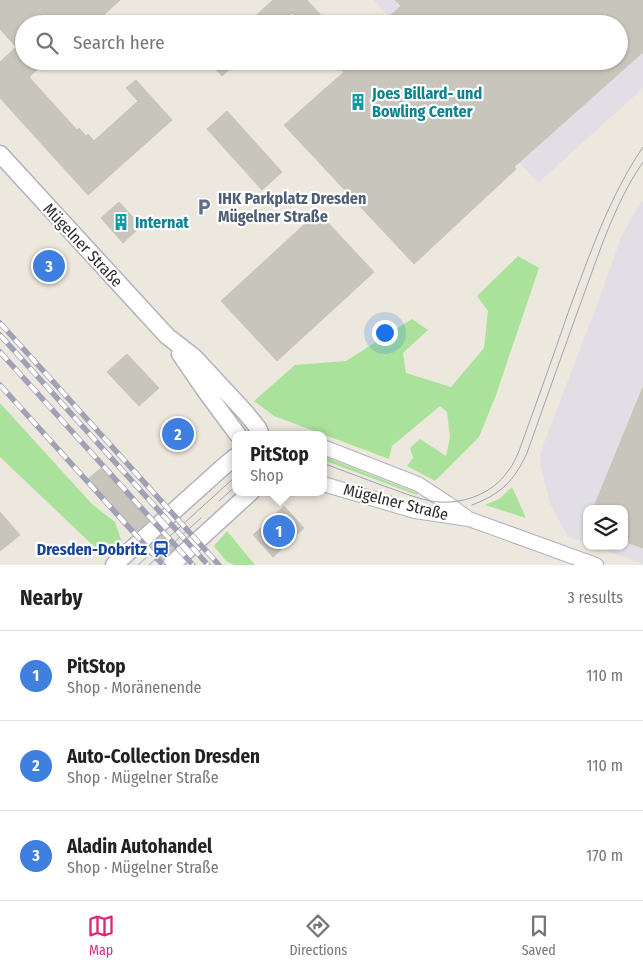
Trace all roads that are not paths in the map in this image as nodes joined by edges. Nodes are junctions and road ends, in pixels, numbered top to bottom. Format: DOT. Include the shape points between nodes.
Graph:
graph roads {
  1 [pos="0,154"];
  2 [pos="167,336"];
  3 [pos="235,431"];
  4 [pos="259,431"];
  5 [pos="327,449"];
  6 [pos="232,459"];
  7 [pos="327,485"];
  8 [pos="247,496"];
  9 [pos="469,519"];
  10 [pos="114,565"];
  11 [pos="171,565"];
  12 [pos="596,565"];
  1 -- 2 [label="main road, Mügelner Straße"];
  2 -- 3 [label="main road, Mügelner Straße"];
  2 -- 4 [label="main road, Mügelner Straße" via="194,357"];
  5 -- 9 [label="street, Mügelner Straße" via="418,484"];
  6 -- 10 [label="main road"];
  7 -- 9 [label="street, Mügelner Straße" via="415,511"];
  8 -- 11 [label="main road"];
  9 -- 12 [label="street, Mügelner Straße"];
}
